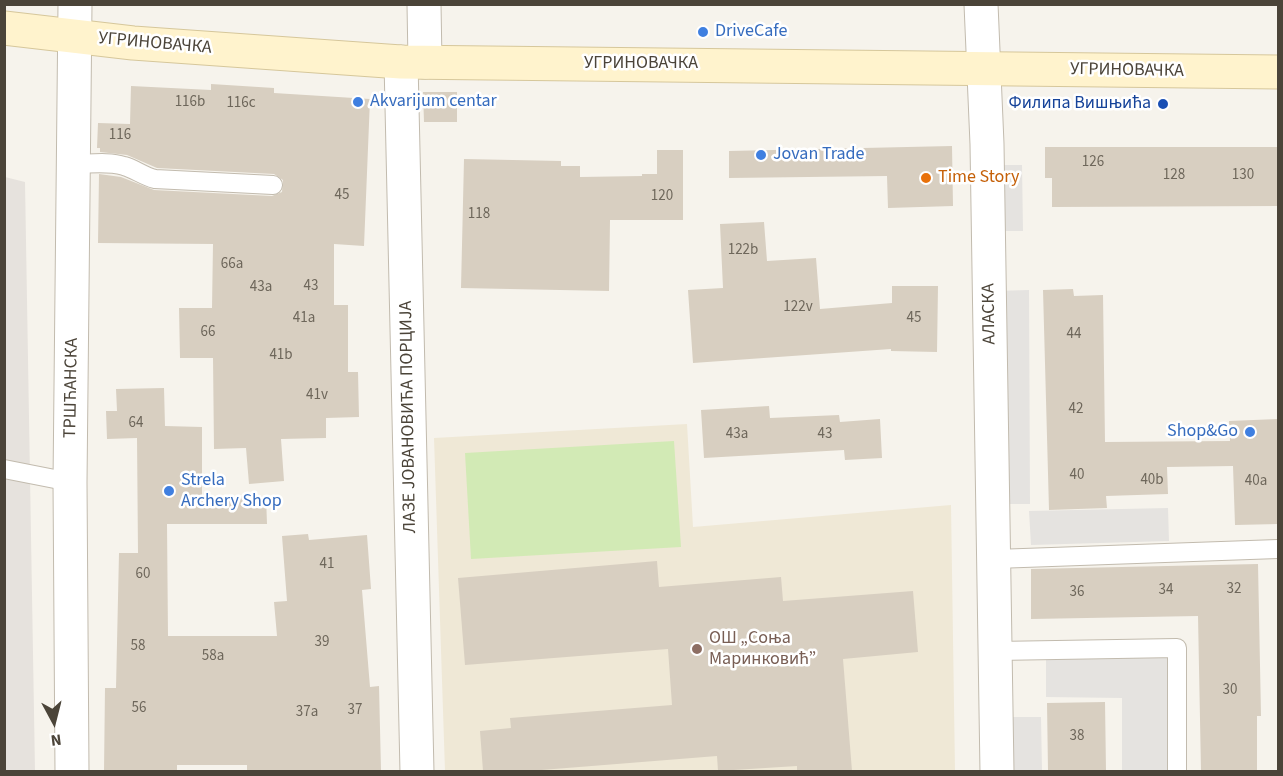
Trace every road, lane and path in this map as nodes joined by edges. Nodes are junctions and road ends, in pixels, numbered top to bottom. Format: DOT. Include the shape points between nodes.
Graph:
graph roads {
  1 [pos="75,4"];
  2 [pos="424,4"];
  3 [pos="981,4"];
  4 [pos="4,28"];
  5 [pos="75,38"];
  6 [pos="413,62"];
  7 [pos="983,70"];
  8 [pos="1278,72"];
  9 [pos="75,164"];
  10 [pos="273,185"];
  11 [pos="4,469"];
  12 [pos="70,482"];
  13 [pos="1278,549"];
  14 [pos="995,559"];
  15 [pos="996,651"];
  16 [pos="72,771"];
  17 [pos="417,771"];
  18 [pos="998,771"];
  19 [pos="1177,771"];
  1 -- 5 [label="street, ТРШЋАНСКА"];
  2 -- 6 [label="street, ЛАЗЕ ЈОВАНОВИЋА ПОРЦИЈА"];
  3 -- 7 [label="street, АЛАСКА"];
  4 -- 5 [label="main road, УГРИНОВАЧКА"];
  5 -- 6 [label="main road, УГРИНОВАЧКА"];
  5 -- 9 [label="street, ТРШЋАНСКА"];
  6 -- 7 [label="main road, УГРИНОВАЧКА"];
  6 -- 17 [label="street, ЛАЗЕ ЈОВАНОВИЋА ПОРЦИЈА"];
  7 -- 8 [label="main road, УГРИНОВАЧКА"];
  7 -- 14 [label="street, АЛАСКА"];
  9 -- 10 [label="lane" via="125,166 155,179"];
  9 -- 12 [label="street, ТРШЋАНСКА"];
  11 -- 12 [label="lane"];
  12 -- 16 [label="street, ТРШЋАНСКА"];
  13 -- 14 [label="lane"];
  14 -- 15 [label="street, АЛАСКА"];
  15 -- 18 [label="street, АЛАСКА"];
  15 -- 19 [label="lane" via="1177,648"];
}
